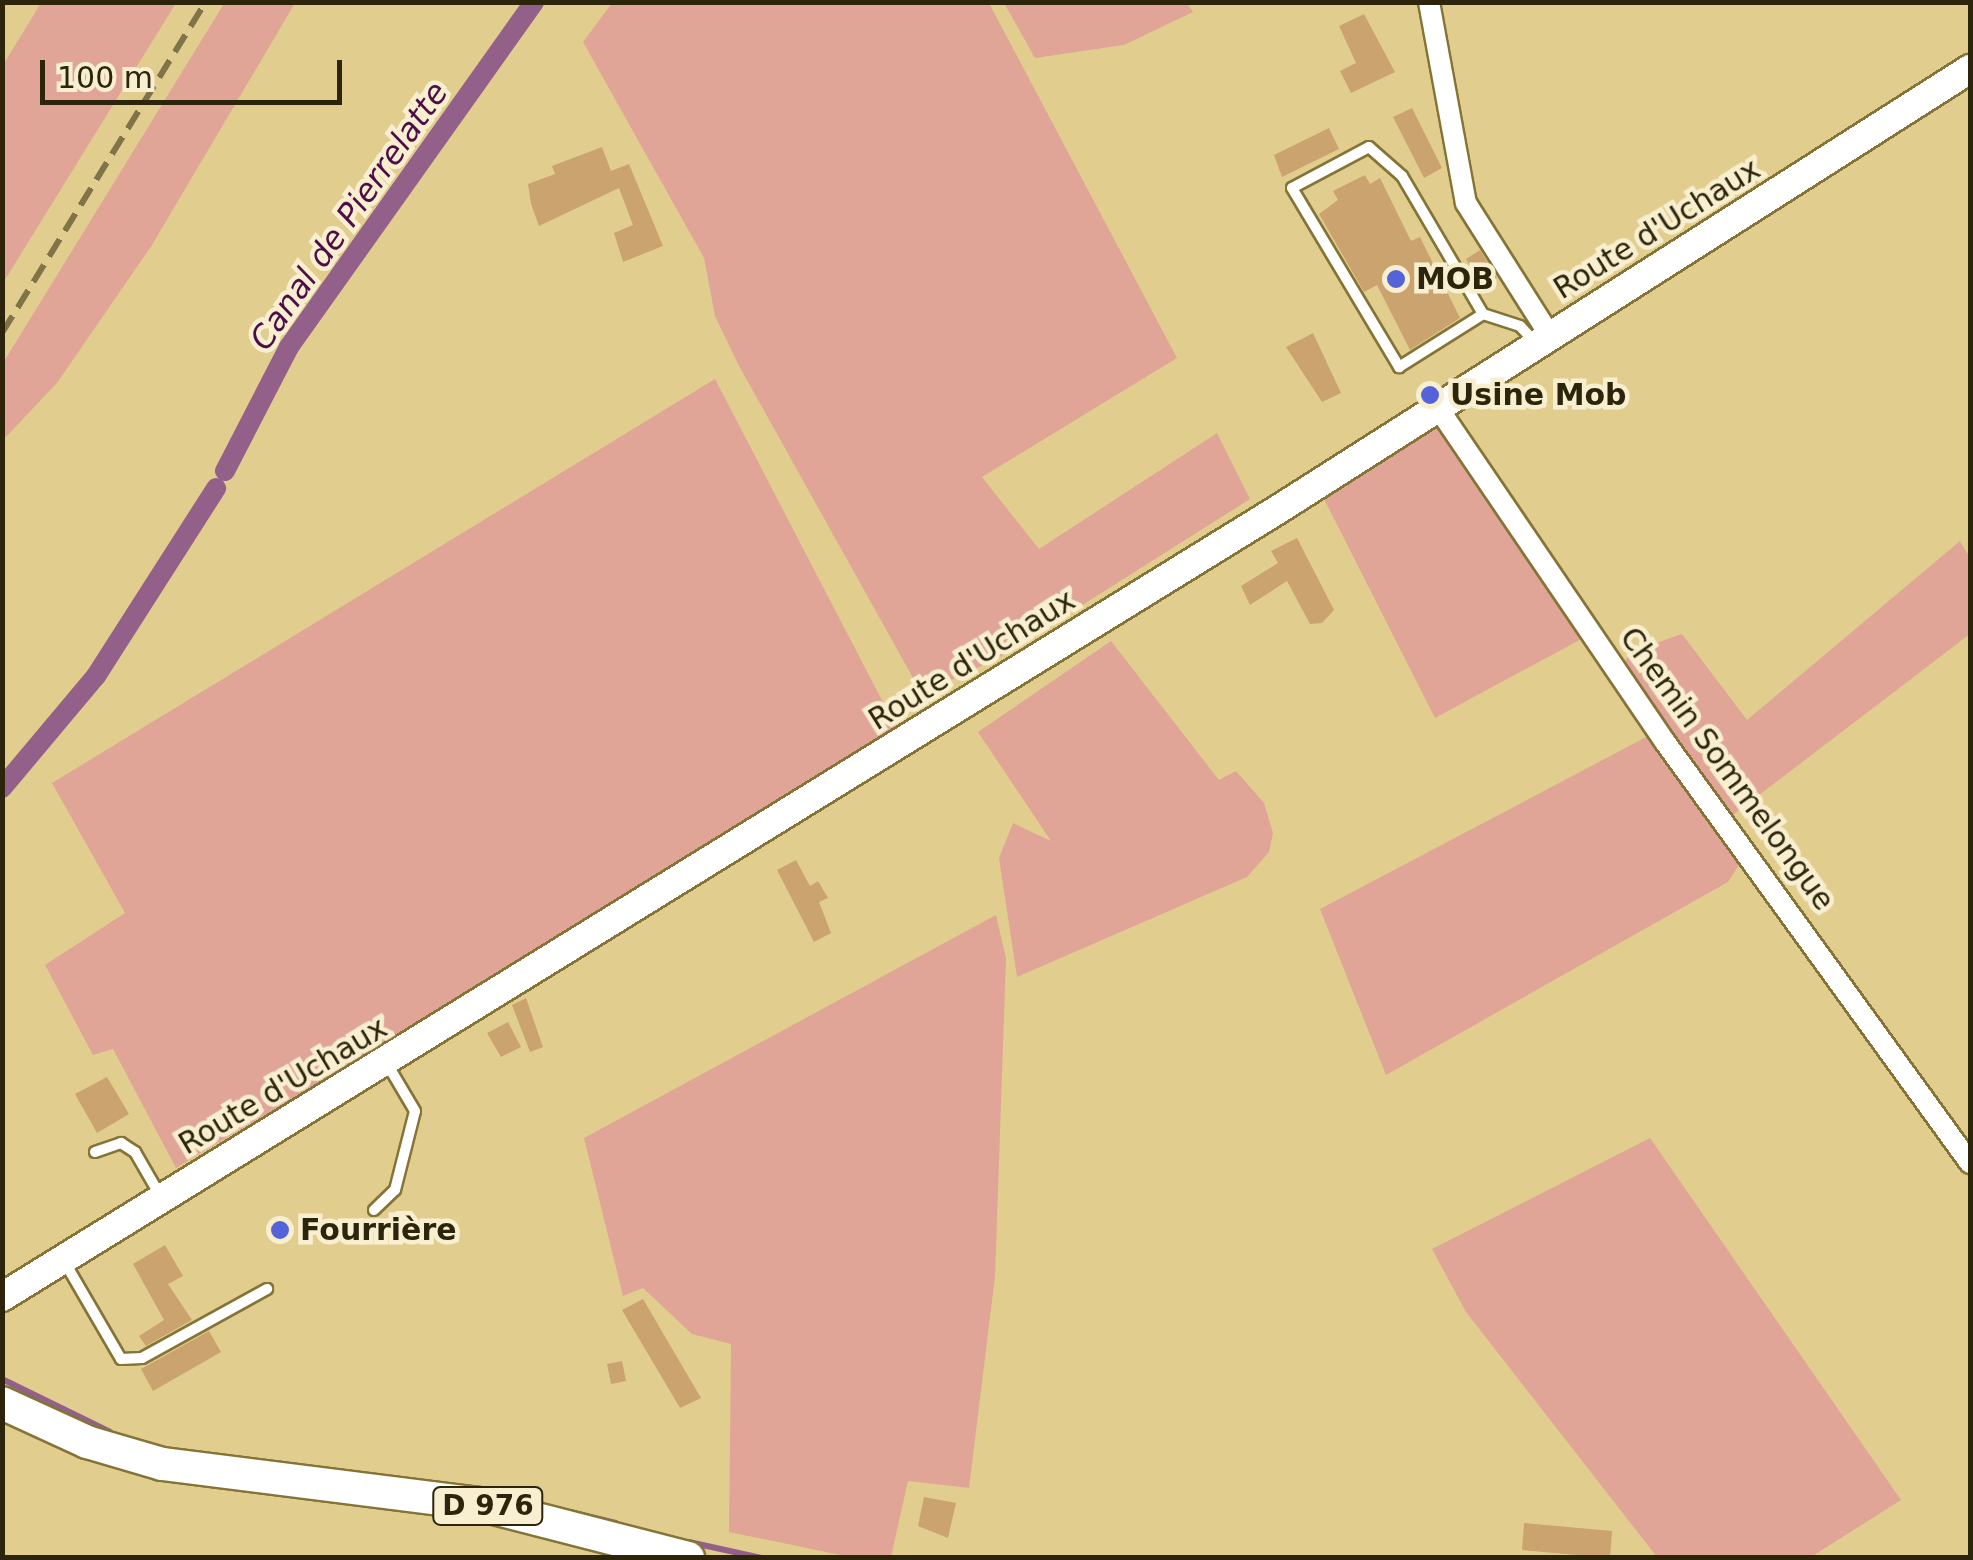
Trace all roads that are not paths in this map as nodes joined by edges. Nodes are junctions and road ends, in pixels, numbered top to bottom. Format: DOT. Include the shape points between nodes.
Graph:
graph roads {
  1 [pos="1430,2"];
  2 [pos="1970,69"];
  3 [pos="1482,314"];
  4 [pos="1544,339"];
  5 [pos="1438,408"];
  6 [pos="385,1061"];
  7 [pos="95,1152"];
  8 [pos="1970,1163"];
  9 [pos="162,1198"];
  10 [pos="374,1210"];
  11 [pos="63,1260"];
  12 [pos="267,1289"];
  13 [pos="2,1297"];
  14 [pos="2,1403"];
  15 [pos="688,1558"];
  1 -- 4 [label="street" via="1466,204"];
  2 -- 4 [label="main road, Route d'Uchaux"];
  3 -- 3 [label="lane" via="1398,366 1292,188 1368,147 1402,176"];
  3 -- 4 [label="lane"];
  4 -- 5 [label="main road, Route d'Uchaux"];
  5 -- 6 [label="main road, Route d'Uchaux"];
  5 -- 8 [label="street, Chemin Sommelongue" via="1666,742"];
  6 -- 9 [label="main road, Route d'Uchaux"];
  6 -- 10 [label="lane" via="415,1111 396,1190"];
  7 -- 9 [label="lane" via="121,1143 135,1152"];
  9 -- 11 [label="main road, Route d'Uchaux"];
  11 -- 12 [label="lane" via="121,1359 142,1358"];
  11 -- 13 [label="main road, Route d'Uchaux"];
  14 -- 15 [label="main road, D 976" via="88,1442 162,1464 478,1504"];
}
